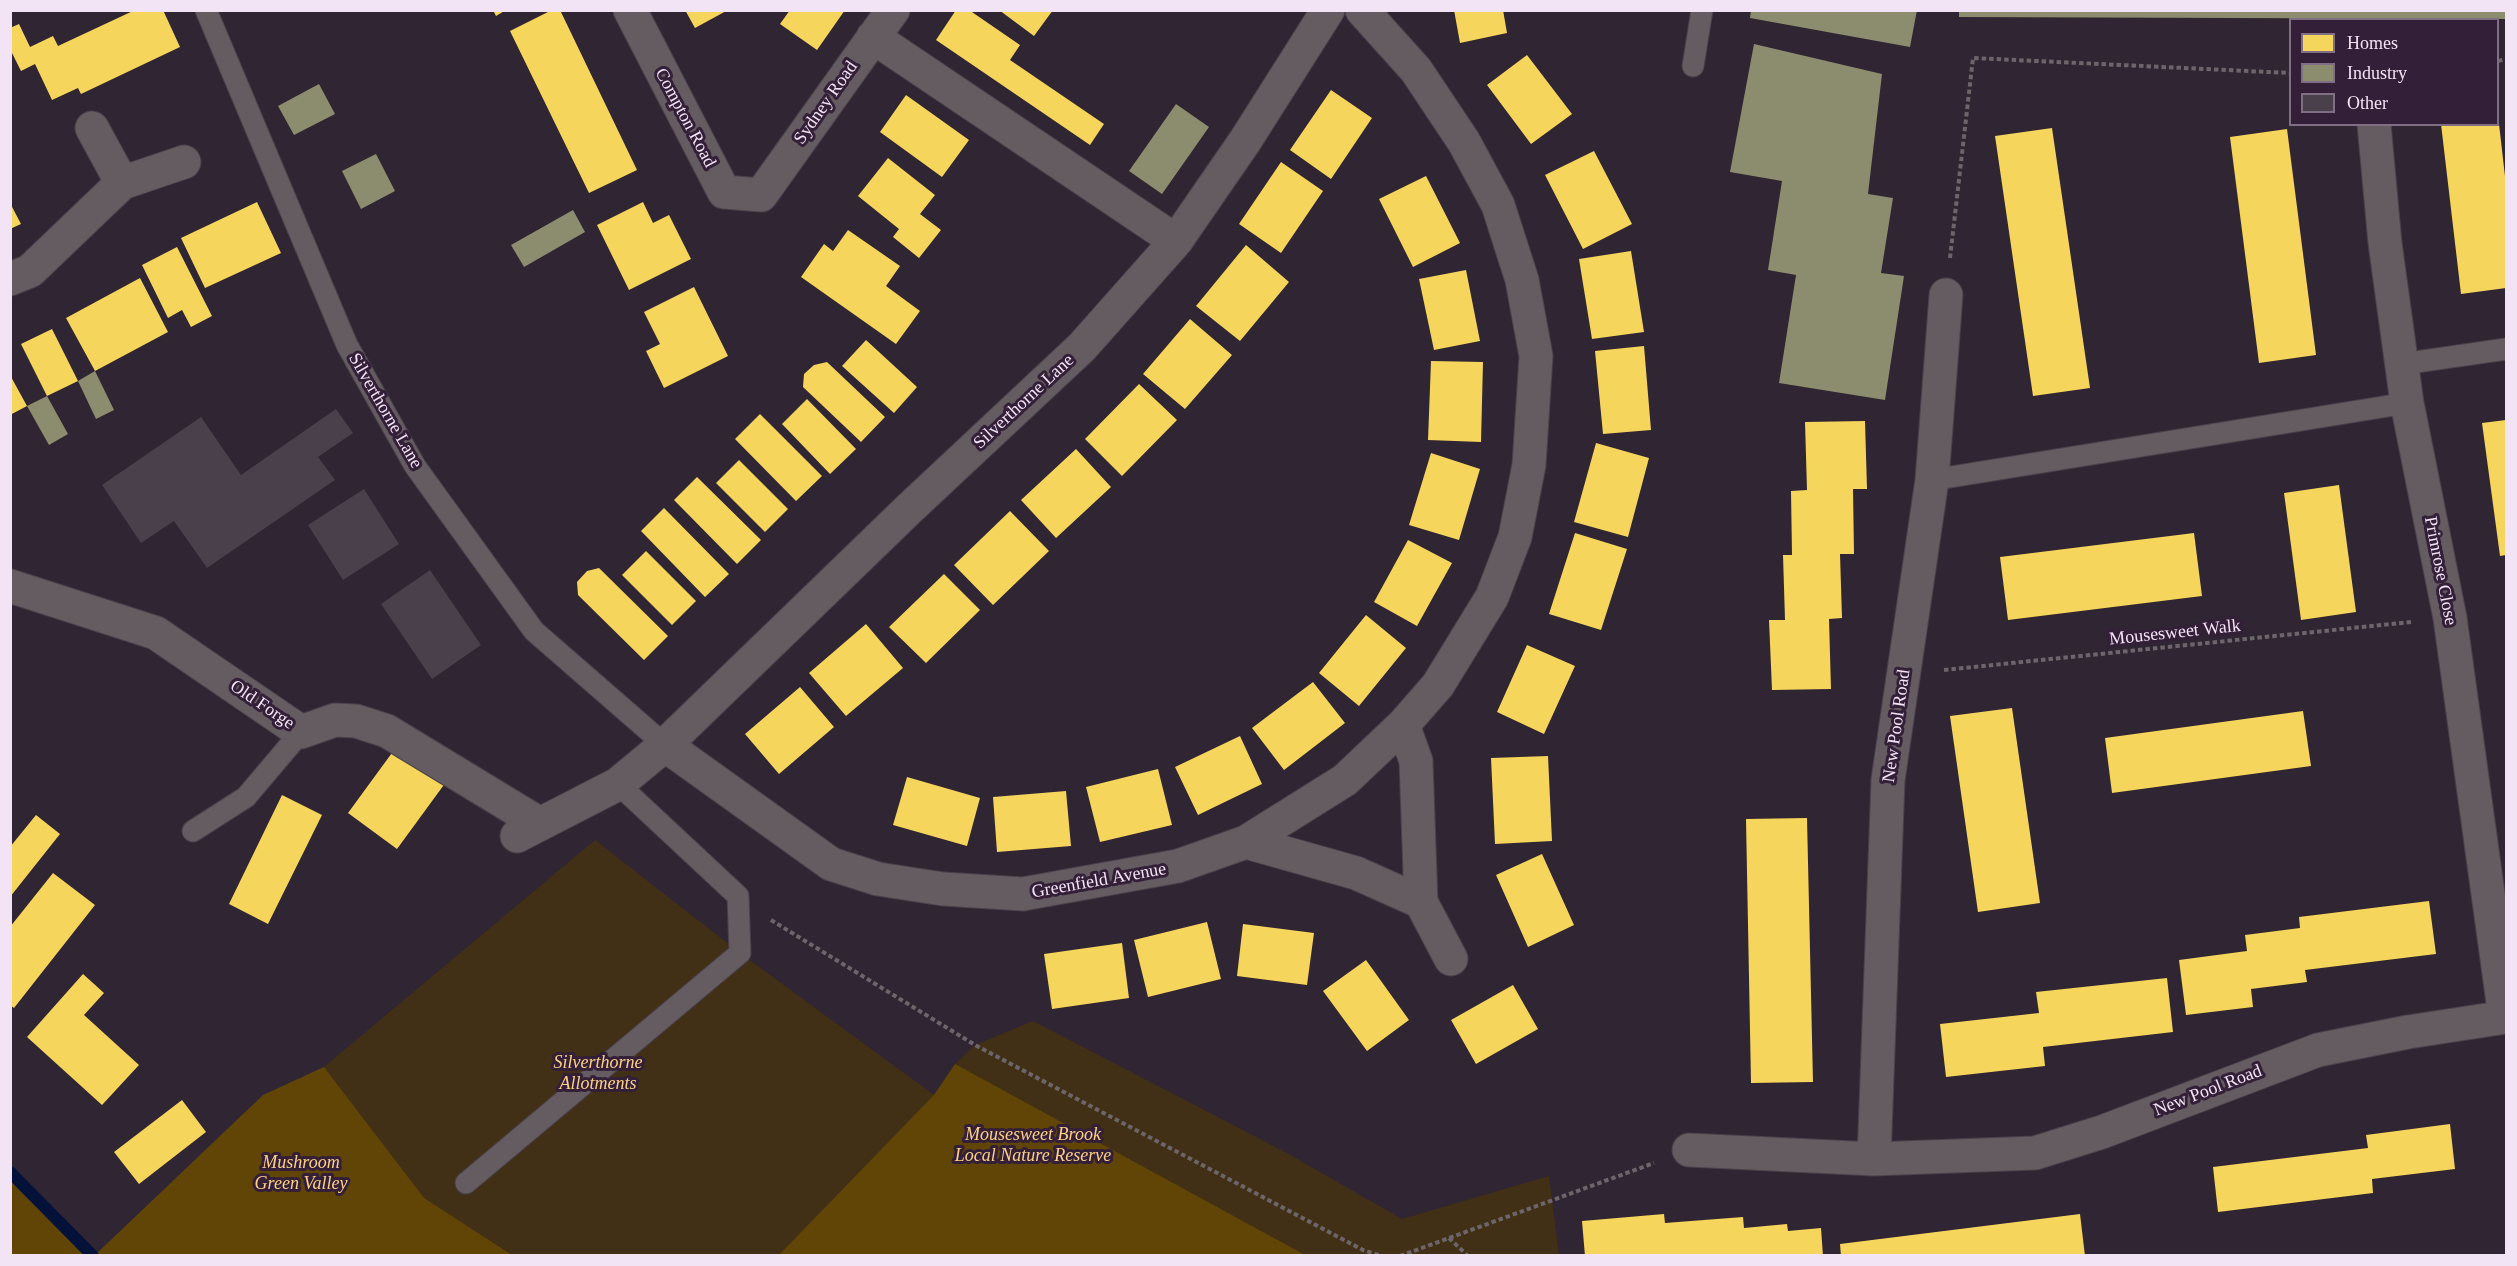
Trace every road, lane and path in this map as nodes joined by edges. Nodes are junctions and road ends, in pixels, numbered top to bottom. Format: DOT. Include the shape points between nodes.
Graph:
graph roads {
  1 [pos="206,10"];
  2 [pos="630,10"];
  3 [pos="893,10"];
  4 [pos="1328,10"];
  5 [pos="1362,10"];
  6 [pos="1702,10"];
  7 [pos="873,37"];
  8 [pos="1693,66"];
  9 [pos="2289,73"];
  10 [pos="2374,126"];
  11 [pos="92,128"];
  12 [pos="184,162"];
  13 [pos="122,183"];
  14 [pos="761,195"];
  15 [pos="1176,241"];
  16 [pos="10,279"];
  17 [pos="1946,295"];
  18 [pos="2506,349"];
  19 [pos="2402,364"];
  20 [pos="2407,404"];
  21 [pos="1932,480"];
  22 [pos="10,586"];
  23 [pos="2450,618"];
  24 [pos="1903,674"];
  25 [pos="1403,724"];
  26 [pos="301,732"];
  27 [pos="665,745"];
  28 [pos="618,784"];
  29 [pos="193,831"];
  30 [pos="1246,842"];
  31 [pos="738,896"];
  32 [pos="1421,902"];
  33 [pos="1451,959"];
  34 [pos="2506,1017"];
  35 [pos="1689,1150"];
  36 [pos="1874,1159"];
  37 [pos="466,1184"];
  38 [pos="1449,1238"];
  39 [pos="1382,1256"];
  40 [pos="1400,1256"];
  41 [pos="1468,1256"];
  1 -- 27 [label="lane, Silverthorne Lane" via="346,345 415,466 534,631"];
  2 -- 14 [label="street, Compton Road" via="724,192"];
  3 -- 7 [label="street, Sydney Road"];
  4 -- 15 [label="street, Silverthorne Lane"];
  5 -- 25 [label="street, Greenfield Avenue" via="1416,70 1464,142 1498,205 1522,280 1536,356 1529,465 1515,537 1492,597 1438,685"];
  6 -- 8 [label="lane"];
  7 -- 14 [label="street, Sydney Road"];
  7 -- 15 [label="street"];
  9 -- 17 [label="path" via="1973,58"];
  10 -- 19 [label="street, Primrose Close"];
  11 -- 13 [label="street"];
  12 -- 13 [label="street"];
  13 -- 16 [label="street" via="30,271"];
  15 -- 27 [label="street, Silverthorne Lane" via="1082,347"];
  17 -- 21 [label="street, New Pool Road"];
  18 -- 19 [label="lane"];
  19 -- 20 [label="street, Primrose Close"];
  20 -- 21 [label="lane"];
  20 -- 23 [label="street, Primrose Close"];
  21 -- 24 [label="street, New Pool Road"];
  22 -- 26 [label="street, Old Forge" via="156,633"];
  23 -- 24 [label="path, Mousesweet Walk"];
  23 -- 34 [label="street, Primrose Close"];
  24 -- 36 [label="street, New Pool Road" via="1888,780"];
  25 -- 30 [label="street, Greenfield Avenue" via="1344,780"];
  25 -- 32 [label="street" via="1416,761"];
  26 -- 28 [label="street, Old Forge" via="334,720 356,721 387,731 529,830"];
  26 -- 29 [label="lane" via="246,797"];
  27 -- 28 [label="street, Silverthorne Lane"];
  27 -- 30 [label="street, Greenfield Avenue" via="831,864 878,879 943,889 1045,892 1178,866"];
  28 -- 31 [label="lane"];
  30 -- 32 [label="street" via="1356,873"];
  31 -- 37 [label="lane" via="740,953"];
  31 -- 39 [label="path" via="788,933 975,1045 1363,1250"];
  32 -- 33 [label="street"];
  34 -- 36 [label="street, New Pool Road" via="2318,1050 2102,1132 2035,1153"];
  35 -- 36 [label="street, New Pool Road"];
  35 -- 38 [label="path"];
  38 -- 40 [label="path"];
  38 -- 41 [label="path"];
}
